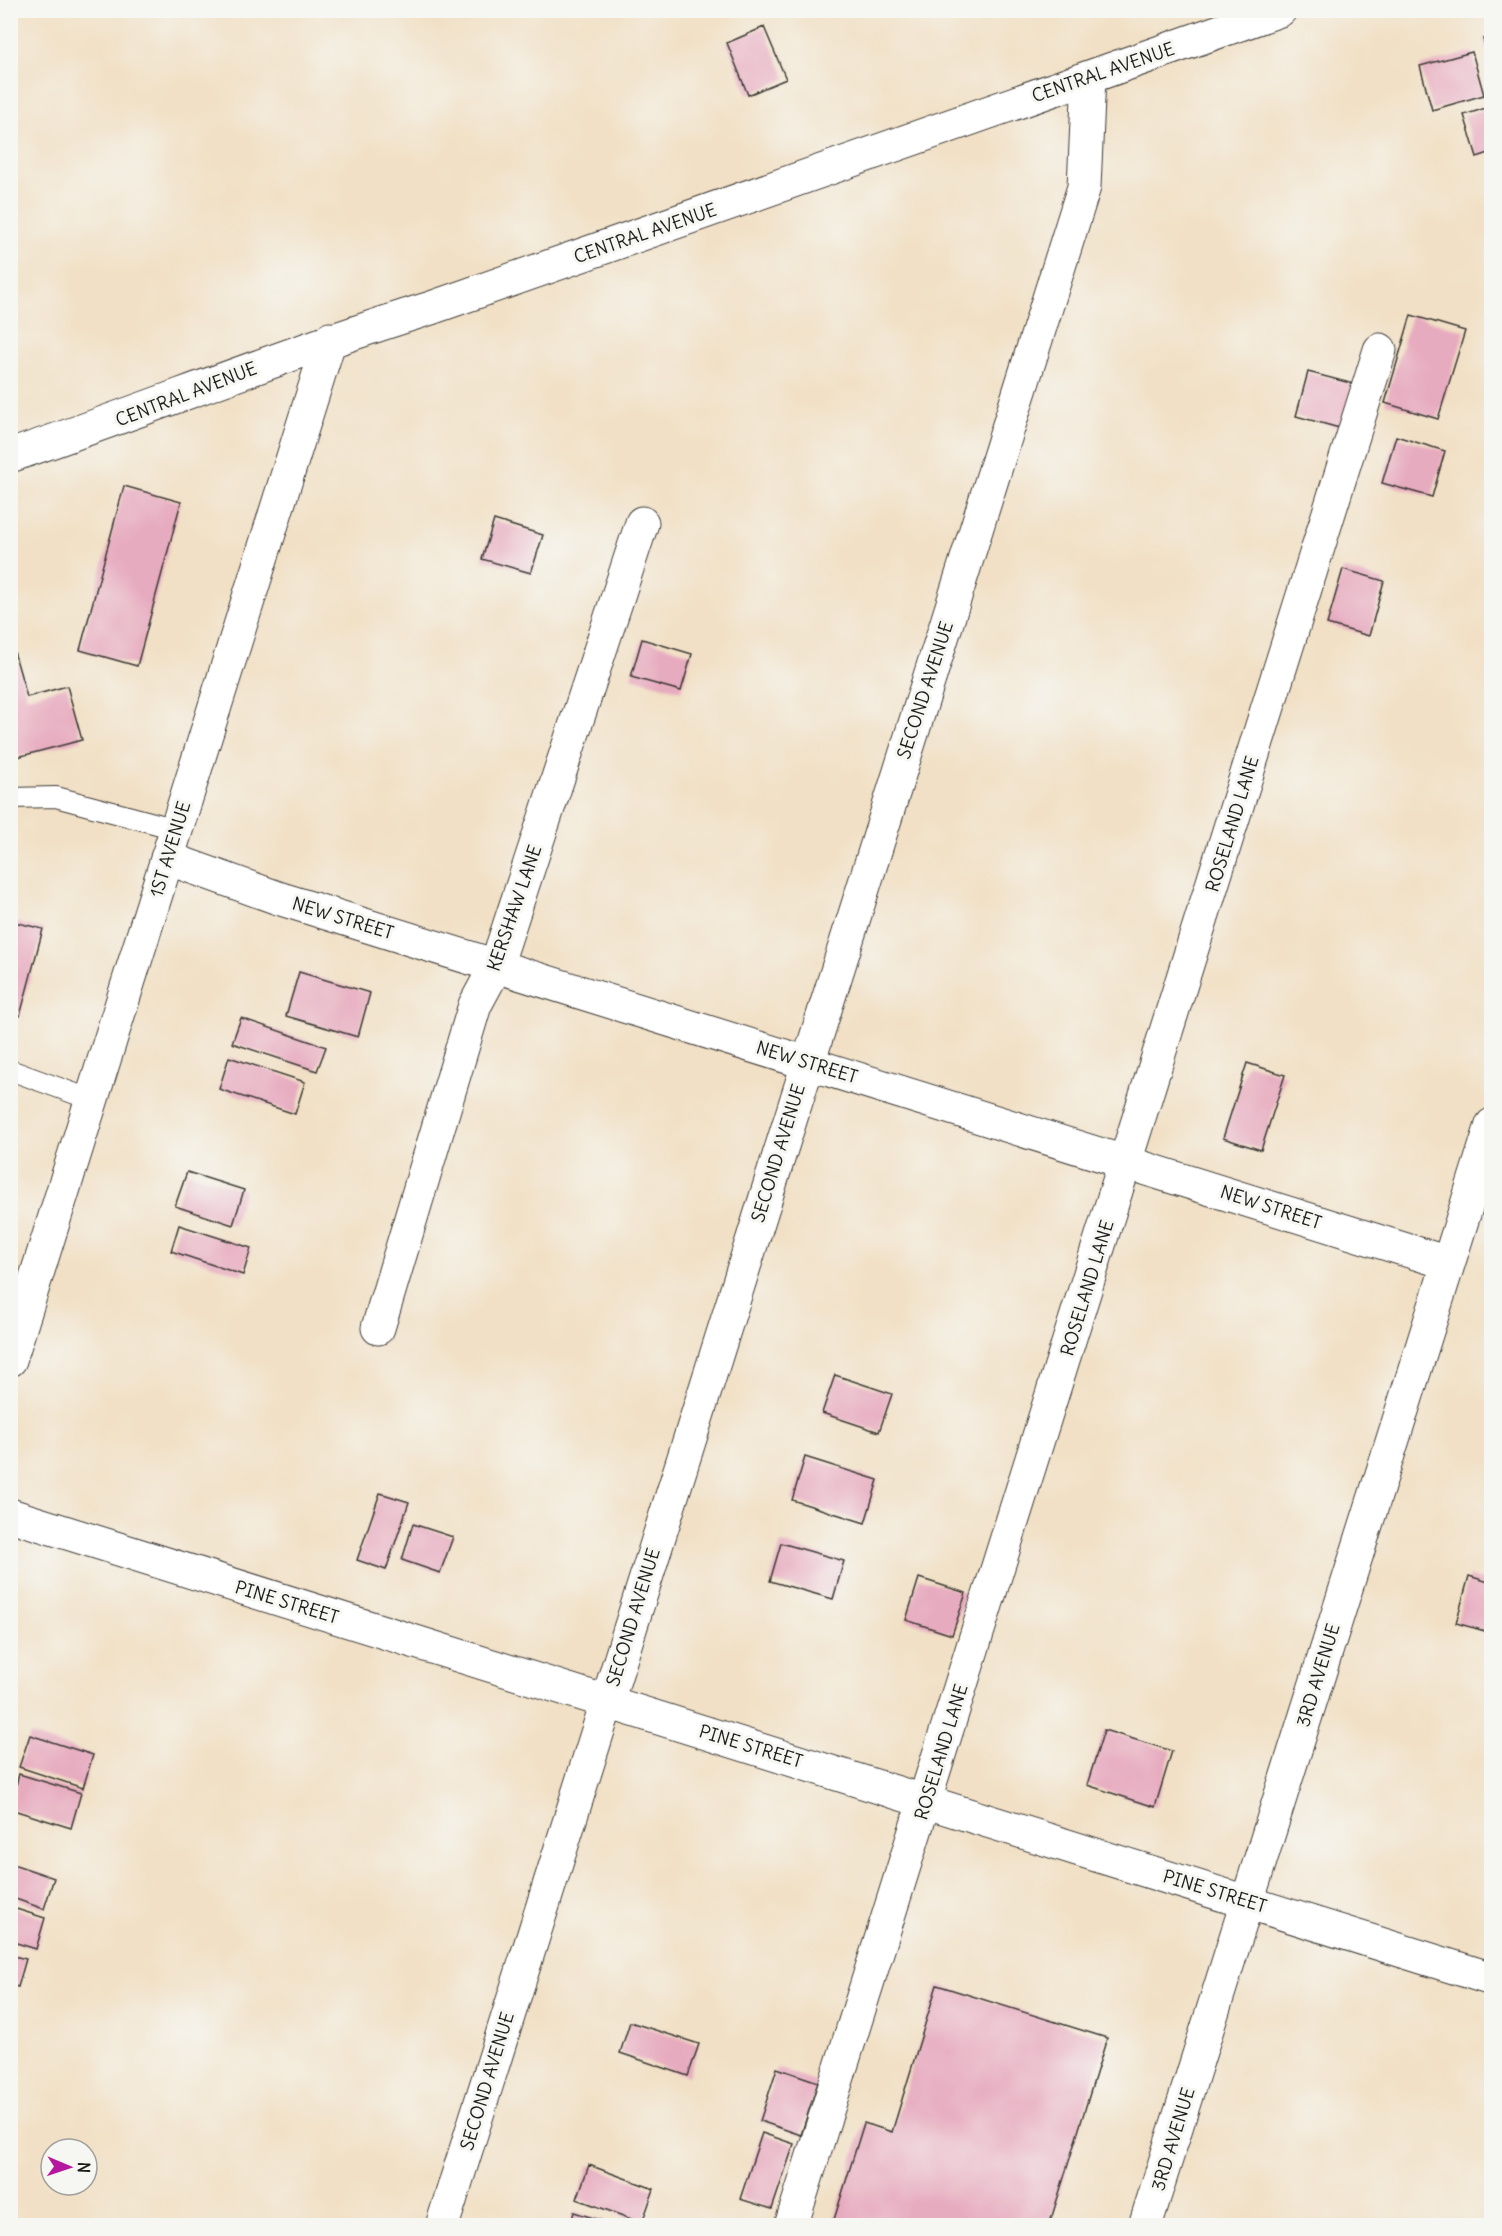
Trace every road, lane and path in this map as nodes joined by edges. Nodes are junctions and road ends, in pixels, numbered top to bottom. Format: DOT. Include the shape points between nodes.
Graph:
graph roads {
  1 [pos="1280,10"];
  2 [pos="1089,77"];
  3 [pos="330,339"];
  4 [pos="1380,350"];
  5 [pos="10,456"];
  6 [pos="642,523"];
  7 [pos="10,798"];
  8 [pos="171,844"];
  9 [pos="496,966"];
  10 [pos="807,1062"];
  11 [pos="10,1070"];
  12 [pos="92,1100"];
  13 [pos="1491,1125"];
  14 [pos="1126,1161"];
  15 [pos="1448,1263"];
  16 [pos="378,1328"];
  17 [pos="10,1360"];
  18 [pos="10,1515"];
  19 [pos="607,1701"];
  20 [pos="925,1800"];
  21 [pos="1247,1902"];
  22 [pos="1491,1979"];
  23 [pos="442,2226"];
  24 [pos="791,2226"];
  25 [pos="1145,2226"];
  1 -- 2 [label="street, CENTRAL AVENUE"];
  2 -- 3 [label="street, CENTRAL AVENUE" via="431,308"];
  2 -- 10 [label="street, SECOND AVENUE" via="1084,187"];
  3 -- 5 [label="street, CENTRAL AVENUE" via="126,417"];
  3 -- 8 [label="street, 1ST AVENUE"];
  4 -- 14 [label="street, ROSELAND LANE"];
  6 -- 9 [label="street, KERSHAW LANE"];
  7 -- 8 [label="lane" via="56,797"];
  8 -- 9 [label="street, NEW STREET" via="278,898"];
  8 -- 12 [label="street, 1ST AVENUE"];
  9 -- 10 [label="street, NEW STREET"];
  9 -- 16 [label="street, KERSHAW LANE" via="475,1005"];
  10 -- 14 [label="street, NEW STREET"];
  10 -- 19 [label="street, SECOND AVENUE"];
  11 -- 12 [label="lane"];
  12 -- 17 [label="street, 1ST AVENUE"];
  13 -- 15 [label="street, 3RD AVENUE"];
  14 -- 15 [label="street, NEW STREET"];
  14 -- 20 [label="street, ROSELAND LANE"];
  15 -- 21 [label="street, 3RD AVENUE"];
  18 -- 19 [label="street, PINE STREET"];
  19 -- 20 [label="street, PINE STREET"];
  19 -- 23 [label="street, SECOND AVENUE"];
  20 -- 21 [label="street, PINE STREET"];
  20 -- 24 [label="street, ROSELAND LANE"];
  21 -- 22 [label="street, PINE STREET"];
  21 -- 25 [label="street, 3RD AVENUE"];
}
